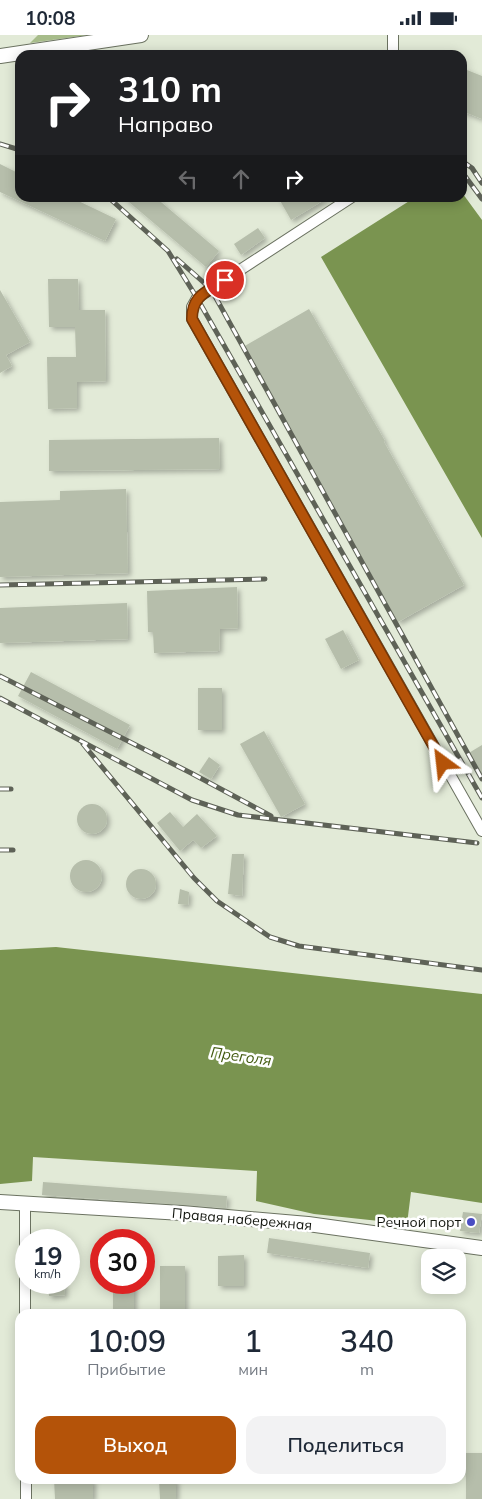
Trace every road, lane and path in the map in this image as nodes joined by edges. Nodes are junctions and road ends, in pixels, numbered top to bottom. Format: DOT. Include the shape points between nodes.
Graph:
graph roads {
  1 [pos="141,35"];
  2 [pos="393,35"];
  3 [pos="40,50"];
  4 [pos="393,50"];
  5 [pos="15,54"];
  6 [pos="0,56"];
  7 [pos="344,202"];
  8 [pos="482,831"];
  9 [pos="0,1203"];
  10 [pos="25,1204"];
  11 [pos="482,1248"];
  12 [pos="25,1309"];
  13 [pos="26,1484"];
  14 [pos="26,1499"];
  1 -- 3 [label="main road"];
  2 -- 4 [label="street"];
  5 -- 6 [label="main road"];
  7 -- 8 [label="street" via="197,298 192,307 192,319"];
  9 -- 10 [label="main road, Правая набережная"];
  10 -- 11 [label="main road, Правая набережная" via="308,1224"];
  10 -- 12 [label="street"];
  13 -- 14 [label="street"];
}
